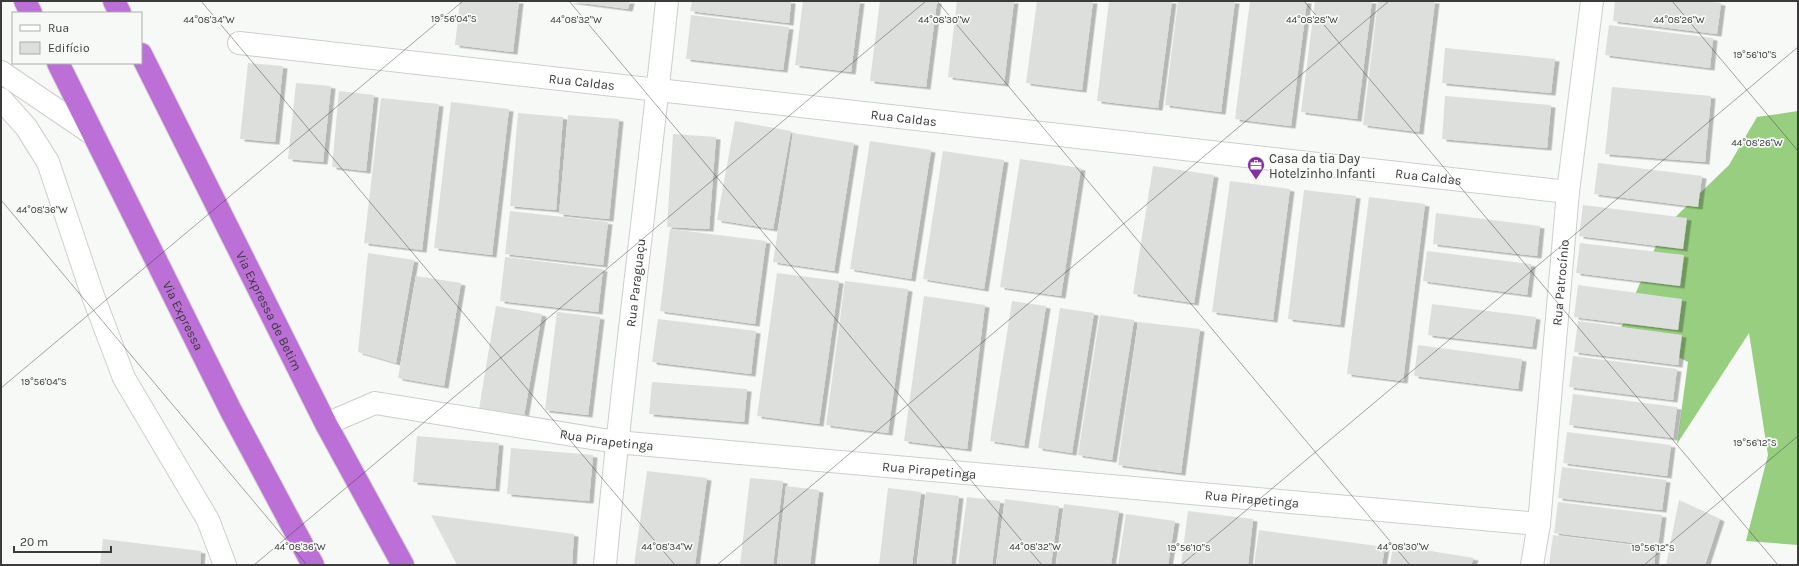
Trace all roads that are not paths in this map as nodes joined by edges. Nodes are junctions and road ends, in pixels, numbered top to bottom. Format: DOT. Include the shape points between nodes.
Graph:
graph roads {
  1 [pos="25,1"];
  2 [pos="114,1"];
  3 [pos="667,1"];
  4 [pos="1592,1"];
  5 [pos="30,12"];
  6 [pos="120,12"];
  7 [pos="239,43"];
  8 [pos="142,56"];
  9 [pos="58,64"];
  10 [pos="1,72"];
  11 [pos="658,91"];
  12 [pos="1,99"];
  13 [pos="94,135"];
  14 [pos="1568,192"];
  15 [pos="326,424"];
  16 [pos="616,442"];
  17 [pos="1539,524"];
  18 [pos="225,565"];
  19 [pos="313,565"];
  20 [pos="403,565"];
  21 [pos="605,565"];
  22 [pos="1532,565"];
  1 -- 5 [label="highway"];
  2 -- 6 [label="highway"];
  3 -- 11 [label="street, Rua Paraguaçu"];
  4 -- 14 [label="street, Rua Patrocínio"];
  7 -- 11 [label="street, Rua Caldas"];
  8 -- 15 [label="highway, Via Expressa de Betim"];
  9 -- 13 [label="highway, Via Expressa"];
  10 -- 13 [label="street"];
  11 -- 14 [label="street, Rua Caldas"];
  11 -- 16 [label="street, Rua Paraguaçu"];
  12 -- 18 [label="street" via="26,127 48,162 93,296 124,378 208,520"];
  13 -- 19 [label="highway, Via Expressa" via="231,411"];
  14 -- 17 [label="street, Rua Patrocínio"];
  15 -- 16 [label="street, Rua Pirapetinga" via="375,403"];
  15 -- 20 [label="highway, Via Expressa de Betim"];
  16 -- 17 [label="street, Rua Pirapetinga"];
  16 -- 21 [label="street, Rua Paraguaçu"];
  17 -- 22 [label="street, Rua Patrocínio"];
}
